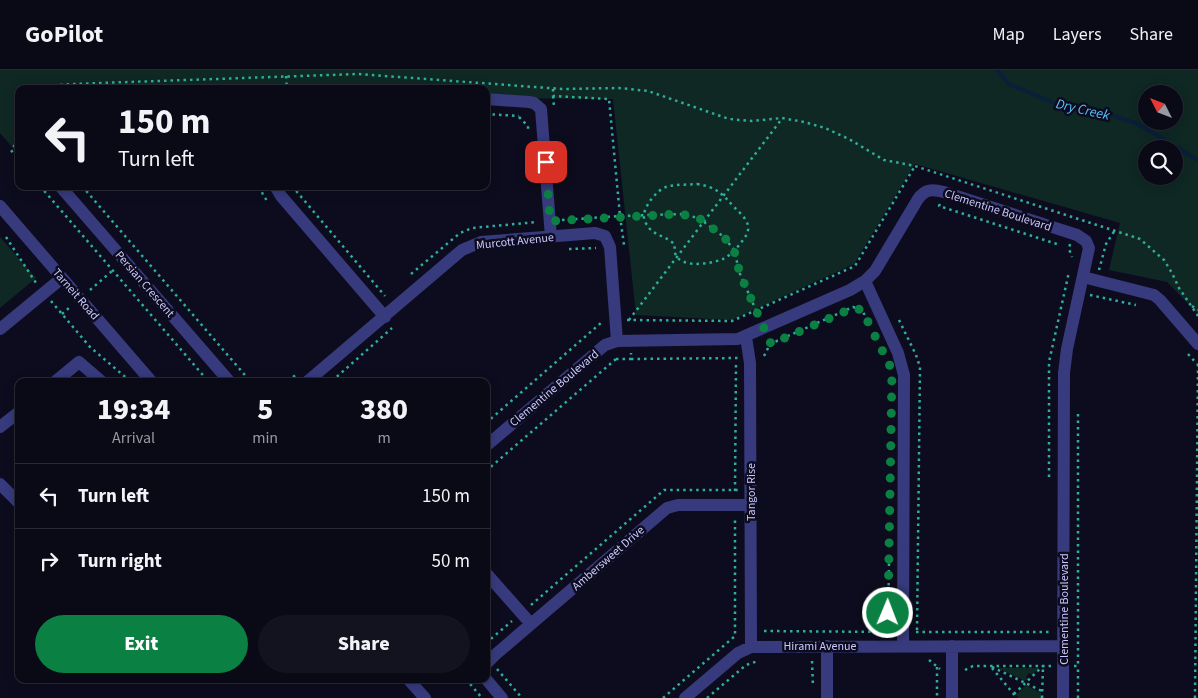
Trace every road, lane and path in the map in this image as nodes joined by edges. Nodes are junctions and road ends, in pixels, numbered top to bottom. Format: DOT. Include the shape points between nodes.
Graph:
graph roads {
  1 [pos="286,76"];
  2 [pos="287,85"];
  3 [pos="553,89"];
  4 [pos="553,96"];
  5 [pos="490,99"];
  6 [pos="555,114"];
  7 [pos="782,118"];
  8 [pos="915,166"];
  9 [pos="43,190"];
  10 [pos="63,190"];
  11 [pos="85,190"];
  12 [pos="277,190"];
  13 [pos="295,190"];
  14 [pos="724,196"];
  15 [pos="0,206"];
  16 [pos="643,215"];
  17 [pos="620,216"];
  18 [pos="564,220"];
  19 [pos="550,221"];
  20 [pos="704,222"];
  21 [pos="1115,230"];
  22 [pos="564,236"];
  23 [pos="6,237"];
  24 [pos="551,237"];
  25 [pos="624,244"];
  26 [pos="610,247"];
  27 [pos="734,251"];
  28 [pos="624,254"];
  29 [pos="677,257"];
  30 [pos="1083,277"];
  31 [pos="62,278"];
  32 [pos="406,279"];
  33 [pos="1097,280"];
  34 [pos="865,281"];
  35 [pos="44,292"];
  36 [pos="1190,305"];
  37 [pos="376,306"];
  38 [pos="1139,306"];
  39 [pos="877,308"];
  40 [pos="629,310"];
  41 [pos="756,310"];
  42 [pos="1198,310"];
  43 [pos="385,316"];
  44 [pos="629,320"];
  45 [pos="898,320"];
  46 [pos="616,321"];
  47 [pos="397,324"];
  48 [pos="0,329"];
  49 [pos="764,329"];
  50 [pos="746,337"];
  51 [pos="623,341"];
  52 [pos="771,344"];
  53 [pos="1198,344"];
  54 [pos="603,347"];
  55 [pos="1185,350"];
  56 [pos="736,358"];
  57 [pos="750,358"];
  58 [pos="616,359"];
  59 [pos="631,359"];
  60 [pos="1198,364"];
  61 [pos="310,377"];
  62 [pos="60,378"];
  63 [pos="98,378"];
  64 [pos="127,378"];
  65 [pos="148,378"];
  66 [pos="205,378"];
  67 [pos="226,378"];
  68 [pos="247,378"];
  69 [pos="335,378"];
  70 [pos="1078,412"];
  71 [pos="15,415"];
  72 [pos="490,420"];
  73 [pos="0,427"];
  74 [pos="490,443"];
  75 [pos="490,468"];
  76 [pos="0,484"];
  77 [pos="735,490"];
  78 [pos="751,490"];
  79 [pos="15,499"];
  80 [pos="736,505"];
  81 [pos="751,505"];
  82 [pos="727,519"];
  83 [pos="736,519"];
  84 [pos="889,554"];
  85 [pos="490,578"];
  86 [pos="521,614"];
  87 [pos="531,624"];
  88 [pos="917,632"];
  89 [pos="490,640"];
  90 [pos="827,646"];
  91 [pos="903,646"];
  92 [pos="952,646"];
  93 [pos="1064,646"];
  94 [pos="751,647"];
  95 [pos="888,647"];
  96 [pos="490,660"];
  97 [pos="764,660"];
  98 [pos="928,660"];
  99 [pos="827,661"];
  100 [pos="490,664"];
  101 [pos="991,666"];
  102 [pos="1043,666"];
  103 [pos="1078,666"];
  104 [pos="937,667"];
  105 [pos="1064,667"];
  106 [pos="951,669"];
  107 [pos="412,683"];
  108 [pos="469,683"];
  109 [pos="489,683"];
  110 [pos="1026,683"];
  111 [pos="813,689"];
  112 [pos="1042,692"];
  113 [pos="1014,694"];
  114 [pos="425,698"];
  115 [pos="482,698"];
  116 [pos="502,698"];
  117 [pos="522,698"];
  118 [pos="663,698"];
  119 [pos="685,698"];
  120 [pos="708,698"];
  121 [pos="827,698"];
  122 [pos="937,698"];
  123 [pos="952,698"];
  124 [pos="1017,698"];
  125 [pos="1042,698"];
  126 [pos="1064,698"];
  127 [pos="1078,698"];
  128 [pos="1194,698"];
  1 -- 2 [label="path"];
  3 -- 4 [label="path"];
  4 -- 6 [label="path"];
  4 -- 17 [label="path" via="609,99"];
  5 -- 19 [label="street" via="529,102 541,109"];
  7 -- 14 [label="path"];
  8 -- 41 [label="path" via="855,266"];
  9 -- 66 [label="path"];
  10 -- 67 [label="street, Persian Crescent"];
  11 -- 68 [label="path"];
  12 -- 37 [label="street"];
  13 -- 37 [label="path" via="386,296"];
  14 -- 16 [label="path" via="708,186 664,188 655,195"];
  14 -- 20 [label="path"];
  14 -- 27 [label="path" via="745,218 749,227"];
  15 -- 31 [label="street, Tarneit Road"];
  16 -- 17 [label="path"];
  16 -- 20 [label="path" via="680,214"];
  16 -- 29 [label="path" via="651,229 675,245"];
  17 -- 18 [label="path"];
  17 -- 25 [label="path"];
  18 -- 19 [label="path"];
  18 -- 22 [label="path"];
  19 -- 24 [label="street"];
  19 -- 32 [label="path" via="472,228 447,243"];
  20 -- 27 [label="path" via="724,237"];
  20 -- 29 [label="path"];
  21 -- 33 [label="path" via="1103,252"];
  22 -- 24 [label="street, Murcott Avenue"];
  22 -- 26 [label="street, Murcott Avenue" via="601,234"];
  22 -- 26 [label="path" via="566,250"];
  23 -- 35 [label="path"];
  24 -- 43 [label="street, Murcott Avenue" via="481,242 462,250"];
  25 -- 26 [label="path"];
  25 -- 28 [label="path"];
  26 -- 46 [label="street"];
  27 -- 29 [label="path" via="723,259 696,264 687,264"];
  27 -- 41 [label="path"];
  29 -- 44 [label="path"];
  30 -- 33 [label="street"];
  30 -- 34 [label="street, Clementine Boulevard" via="1089,248 1080,236 931,190 920,196 881,261"];
  30 -- 93 [label="street, Clementine Boulevard" via="1064,373"];
  31 -- 35 [label="street"];
  31 -- 65 [label="street, Tarneit Road"];
  33 -- 38 [label="path" via="1093,296"];
  33 -- 53 [label="street" via="1154,295"];
  34 -- 39 [label="street"];
  34 -- 49 [label="street, Clementine Boulevard"];
  35 -- 48 [label="street"];
  35 -- 64 [label="path" via="90,346"];
  36 -- 42 [label="path"];
  37 -- 43 [label="street"];
  39 -- 52 [label="path" via="864,314 862,310 853,308"];
  39 -- 91 [label="street" via="898,352 904,375"];
  40 -- 44 [label="path"];
  41 -- 44 [label="path" via="732,321"];
  41 -- 49 [label="path"];
  43 -- 61 [label="street, Murcott Avenue"];
  44 -- 46 [label="path"];
  44 -- 51 [label="path"];
  45 -- 88 [label="path" via="920,368"];
  46 -- 51 [label="street"];
  46 -- 72 [label="path" via="603,321"];
  47 -- 69 [label="path"];
  49 -- 50 [label="street, Clementine Boulevard"];
  49 -- 52 [label="path"];
  50 -- 51 [label="street, Clementine Boulevard" via="733,340"];
  50 -- 57 [label="street, Tangor Rise"];
  51 -- 54 [label="street, Clementine Boulevard"];
  51 -- 59 [label="path"];
  52 -- 57 [label="path" via="764,356"];
  54 -- 58 [label="path"];
  54 -- 74 [label="street, Clementine Boulevard"];
  55 -- 60 [label="path"];
  56 -- 57 [label="path"];
  56 -- 59 [label="path"];
  56 -- 77 [label="path"];
  57 -- 78 [label="street, Tangor Rise"];
  58 -- 59 [label="path"];
  58 -- 75 [label="path"];
  60 -- 128 [label="path"];
  62 -- 63 [label="street" via="79,362"];
  70 -- 103 [label="path"];
  71 -- 73 [label="street"];
  76 -- 79 [label="street"];
  77 -- 78 [label="path"];
  77 -- 80 [label="path"];
  77 -- 86 [label="path" via="664,490"];
  78 -- 81 [label="street, Tangor Rise"];
  80 -- 81 [label="street, Ambersweet Drive"];
  80 -- 83 [label="path"];
  80 -- 87 [label="street, Ambersweet Drive" via="678,505 667,508"];
  81 -- 94 [label="street, Tangor Rise"];
  82 -- 83 [label="path"];
  83 -- 118 [label="path" via="735,636"];
  84 -- 95 [label="path"];
  85 -- 86 [label="street"];
  86 -- 87 [label="street"];
  86 -- 89 [label="path"];
  87 -- 96 [label="street, Ambersweet Drive"];
  90 -- 94 [label="street, Hirami Avenue"];
  90 -- 95 [label="street, Hirami Avenue"];
  90 -- 99 [label="street"];
  91 -- 92 [label="street, Hirami Avenue"];
  91 -- 95 [label="street, Hirami Avenue"];
  92 -- 93 [label="street, Hirami Avenue"];
  92 -- 106 [label="street"];
  93 -- 105 [label="street, Clementine Boulevard"];
  94 -- 119 [label="street" via="738,653"];
  97 -- 120 [label="path" via="746,665"];
  98 -- 104 [label="path"];
  99 -- 111 [label="path" via="812,660"];
  99 -- 121 [label="street"];
  100 -- 117 [label="path"];
  101 -- 102 [label="path"];
  101 -- 106 [label="path"];
  101 -- 110 [label="path"];
  101 -- 113 [label="path"];
  102 -- 105 [label="path"];
  102 -- 110 [label="path"];
  102 -- 112 [label="path"];
  103 -- 105 [label="path"];
  103 -- 127 [label="path"];
  104 -- 106 [label="path"];
  104 -- 122 [label="path"];
  105 -- 126 [label="street, Clementine Boulevard"];
  106 -- 123 [label="street"];
  107 -- 114 [label="street"];
  108 -- 115 [label="path"];
  109 -- 116 [label="street"];
  110 -- 112 [label="path"];
  110 -- 113 [label="path"];
  112 -- 125 [label="path"];
  113 -- 124 [label="path"];
}
